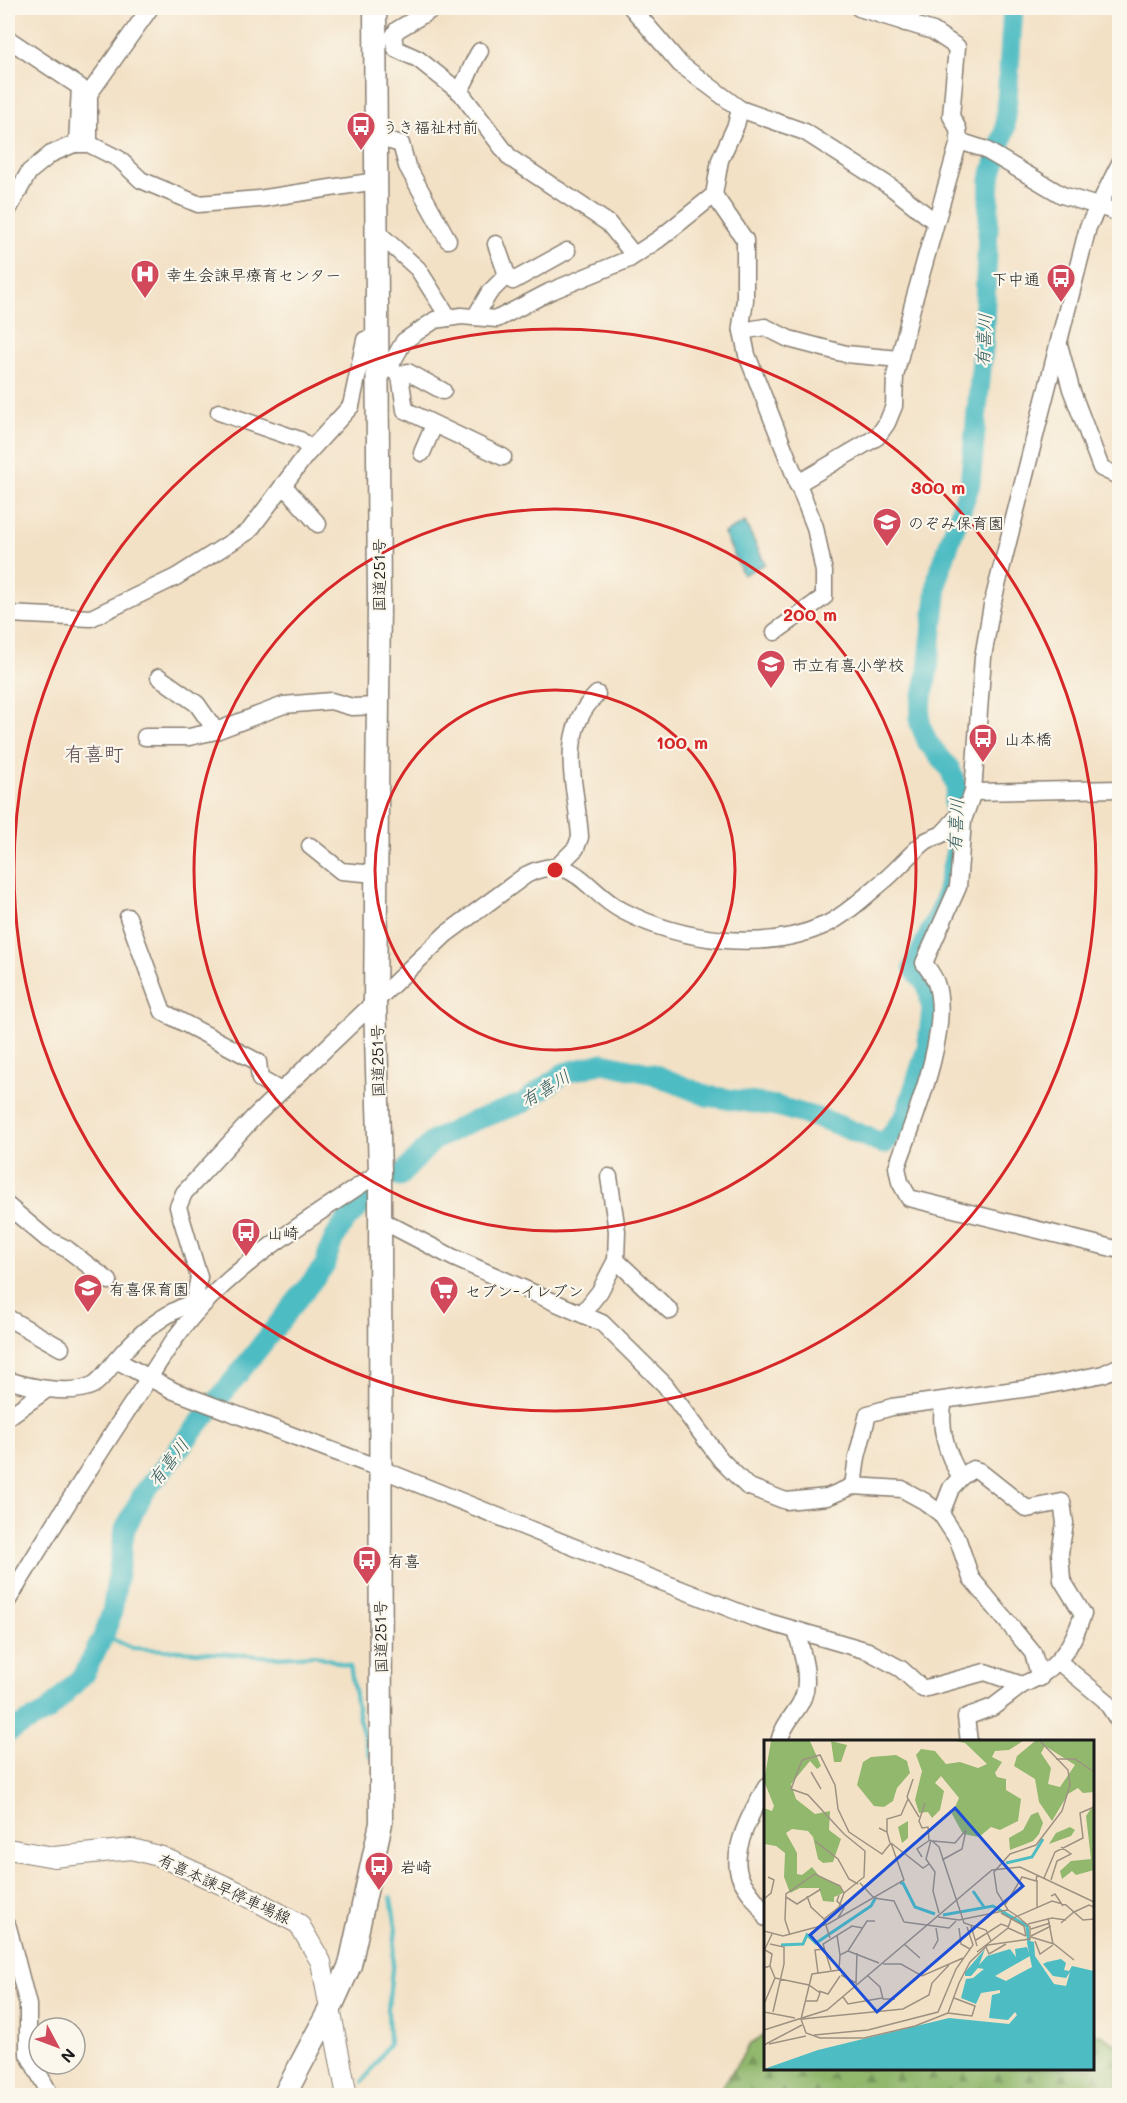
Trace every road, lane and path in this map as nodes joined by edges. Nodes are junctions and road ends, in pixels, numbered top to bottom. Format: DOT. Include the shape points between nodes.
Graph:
graph roads {
  1 [pos="150,8"];
  2 [pos="375,8"];
  3 [pos="434,8"];
  4 [pos="632,8"];
  5 [pos="859,8"];
  6 [pos="917,8"];
  7 [pos="905,23"];
  8 [pos="8,39"];
  9 [pos="480,51"];
  10 [pos="459,91"];
  11 [pos="740,109"];
  12 [pos="376,137"];
  13 [pos="959,141"];
  14 [pos="83,144"];
  15 [pos="1119,163"];
  16 [pos="376,181"];
  17 [pos="714,195"];
  18 [pos="1098,207"];
  19 [pos="8,210"];
  20 [pos="1119,213"];
  21 [pos="934,221"];
  22 [pos="376,231"];
  23 [pos="448,240"];
  24 [pos="496,244"];
  25 [pos="567,251"];
  26 [pos="634,255"];
  27 [pos="507,275"];
  28 [pos="475,317"];
  29 [pos="448,318"];
  30 [pos="742,331"];
  31 [pos="376,337"];
  32 [pos="1060,347"];
  33 [pos="899,359"];
  34 [pos="388,370"];
  35 [pos="443,391"];
  36 [pos="219,412"];
  37 [pos="434,425"];
  38 [pos="311,449"];
  39 [pos="422,453"];
  40 [pos="503,457"];
  41 [pos="1119,477"];
  42 [pos="797,484"];
  43 [pos="283,485"];
  44 [pos="318,524"];
  45 [pos="8,615"];
  46 [pos="775,632"];
  47 [pos="159,677"];
  48 [pos="597,694"];
  49 [pos="378,706"];
  50 [pos="216,731"];
  51 [pos="146,737"];
  52 [pos="1119,789"];
  53 [pos="973,792"];
  54 [pos="310,846"];
  55 [pos="558,866"];
  56 [pos="376,874"];
  57 [pos="128,917"];
  58 [pos="375,1001"];
  59 [pos="281,1091"];
  60 [pos="380,1172"];
  61 [pos="609,1177"];
  62 [pos="8,1206"];
  63 [pos="379,1219"];
  64 [pos="1119,1250"];
  65 [pos="616,1260"];
  66 [pos="109,1281"];
  67 [pos="196,1305"];
  68 [pos="670,1311"];
  69 [pos="582,1314"];
  70 [pos="8,1318"];
  71 [pos="61,1348"];
  72 [pos="116,1360"];
  73 [pos="1119,1366"];
  74 [pos="148,1379"];
  75 [pos="8,1380"];
  76 [pos="46,1390"];
  77 [pos="944,1401"];
  78 [pos="8,1417"];
  79 [pos="381,1469"];
  80 [pos="961,1477"];
  81 [pos="853,1486"];
  82 [pos="941,1514"];
  83 [pos="8,1600"];
  84 [pos="796,1630"];
  85 [pos="1059,1662"];
  86 [pos="1040,1678"];
  87 [pos="1022,1685"];
  88 [pos="1119,1723"];
  89 [pos="780,1740"];
  90 [pos="969,1740"];
  91 [pos="764,1789"];
  92 [pos="8,1849"];
  93 [pos="764,1916"];
  94 [pos="8,1927"];
  95 [pos="330,2009"];
  96 [pos="51,2096"];
  97 [pos="284,2096"];
  98 [pos="347,2096"];
  1 -- 14 [label="street" via="89,93"];
  2 -- 12 [label="highway, 国道251号"];
  3 -- 10 [label="street" via="397,30 393,37 396,49 418,59"];
  4 -- 11 [label="street" via="680,64"];
  5 -- 7 [label="street"];
  6 -- 7 [label="street"];
  7 -- 13 [label="street" via="933,32 957,47 951,116"];
  8 -- 14 [label="street" via="80,87"];
  9 -- 10 [label="street" via="470,78"];
  10 -- 26 [label="street" via="510,158 608,223"];
  11 -- 17 [label="street" via="720,160"];
  11 -- 21 [label="street" via="805,132 891,187"];
  12 -- 16 [label="highway, 国道251号"];
  12 -- 23 [label="street" via="401,144 407,166"];
  13 -- 18 [label="street" via="984,149 1062,195"];
  13 -- 21 [label="street"];
  14 -- 16 [label="street" via="119,159 141,180 198,204"];
  14 -- 19 [label="street" via="51,154 29,172"];
  15 -- 18 [label="street"];
  16 -- 22 [label="highway, 国道251号"];
  17 -- 26 [label="street"];
  17 -- 30 [label="street" via="745,240"];
  18 -- 20 [label="street"];
  18 -- 32 [label="street" via="1089,228"];
  21 -- 33 [label="street"];
  22 -- 29 [label="street" via="418,269"];
  22 -- 31 [label="highway, 国道251号"];
  24 -- 27 [label="street"];
  25 -- 27 [label="street" via="513,281"];
  26 -- 28 [label="street" via="497,319"];
  27 -- 28 [label="street" via="489,293"];
  28 -- 29 [label="street"];
  29 -- 34 [label="street" via="435,320 404,341"];
  30 -- 33 [label="street" via="765,327 789,339 846,354"];
  30 -- 42 [label="street" via="747,355"];
  31 -- 34 [label="highway, 国道251号"];
  31 -- 38 [label="street" via="364,340 351,406"];
  32 -- 41 [label="street" via="1071,389 1101,468"];
  32 -- 53 [label="street" via="992,605 983,657"];
  33 -- 42 [label="street" via="894,406 877,437"];
  34 -- 35 [label="street" via="408,372"];
  34 -- 37 [label="street" via="405,410"];
  34 -- 49 [label="highway, 国道251号"];
  36 -- 38 [label="street" via="300,440"];
  37 -- 39 [label="street"];
  37 -- 40 [label="street"];
  38 -- 43 [label="street"];
  42 -- 46 [label="street" via="815,527 824,572 824,597"];
  43 -- 44 [label="street"];
  43 -- 45 [label="street" via="249,531 135,598 91,618"];
  47 -- 50 [label="street" via="197,704"];
  48 -- 55 [label="street" via="575,724 571,739 580,837 576,848"];
  49 -- 50 [label="street" via="352,707 331,701 284,705"];
  49 -- 56 [label="highway, 国道251号"];
  50 -- 51 [label="street" via="189,737"];
  52 -- 53 [label="street"];
  53 -- 55 [label="street" via="941,835 927,840 826,925 797,935 761,940 699,937 654,926 620,910 570,869"];
  53 -- 64 [label="street" via="963,820 958,887 924,963 936,981 939,1023 935,1051 897,1167 900,1182 909,1198"];
  54 -- 56 [label="street" via="341,871"];
  55 -- 58 [label="street" via="526,875 464,920"];
  56 -- 58 [label="highway, 国道251号"];
  57 -- 59 [label="street" via="163,1012 258,1062 260,1079"];
  58 -- 59 [label="street"];
  58 -- 60 [label="highway, 国道251号"];
  59 -- 67 [label="street" via="215,1157 184,1192 178,1207 199,1277"];
  60 -- 63 [label="highway, 国道251号"];
  60 -- 67 [label="street"];
  61 -- 65 [label="street" via="617,1231"];
  62 -- 66 [label="street" via="47,1239"];
  63 -- 69 [label="street" via="453,1258"];
  63 -- 79 [label="highway, 国道251号"];
  65 -- 68 [label="street"];
  65 -- 69 [label="street"];
  67 -- 72 [label="street" via="162,1318 134,1339"];
  67 -- 74 [label="street"];
  69 -- 81 [label="street" via="602,1323 651,1371 721,1460 747,1486 786,1501 827,1497"];
  70 -- 71 [label="street"];
  72 -- 74 [label="street"];
  72 -- 76 [label="street" via="93,1385"];
  73 -- 77 [label="street" via="1103,1374 1044,1386"];
  74 -- 79 [label="street"];
  74 -- 83 [label="street" via="88,1468"];
  75 -- 76 [label="street"];
  76 -- 78 [label="street"];
  77 -- 80 [label="street" via="941,1413 951,1461"];
  77 -- 81 [label="street" via="868,1414"];
  79 -- 84 [label="street" via="658,1581"];
  79 -- 95 [label="highway, 国道251号" via="381,1823 350,1965"];
  80 -- 82 [label="street" via="951,1488"];
  80 -- 85 [label="street" via="974,1469 979,1471 1027,1509 1062,1502 1062,1580 1083,1614 1076,1636"];
  81 -- 82 [label="street" via="902,1489"];
  82 -- 86 [label="street" via="958,1540 971,1578 1033,1653"];
  84 -- 87 [label="street" via="868,1651 901,1669 922,1689 985,1672"];
  84 -- 89 [label="street" via="806,1680 801,1702"];
  85 -- 86 [label="street"];
  85 -- 88 [label="street" via="1105,1700"];
  86 -- 87 [label="street"];
  87 -- 90 [label="street" via="993,1707 966,1717"];
  91 -- 93 [label="street" via="741,1837 738,1869"];
  92 -- 95 [label="main road, 有喜本諫早停車場線" via="54,1857 132,1849 162,1857 283,1913 299,1924 321,1962"];
  94 -- 96 [label="street" via="28,2005 28,2054"];
  95 -- 97 [label="highway, 国道251号"];
  95 -- 98 [label="main road, 有喜本諫早停車場線"];
}
